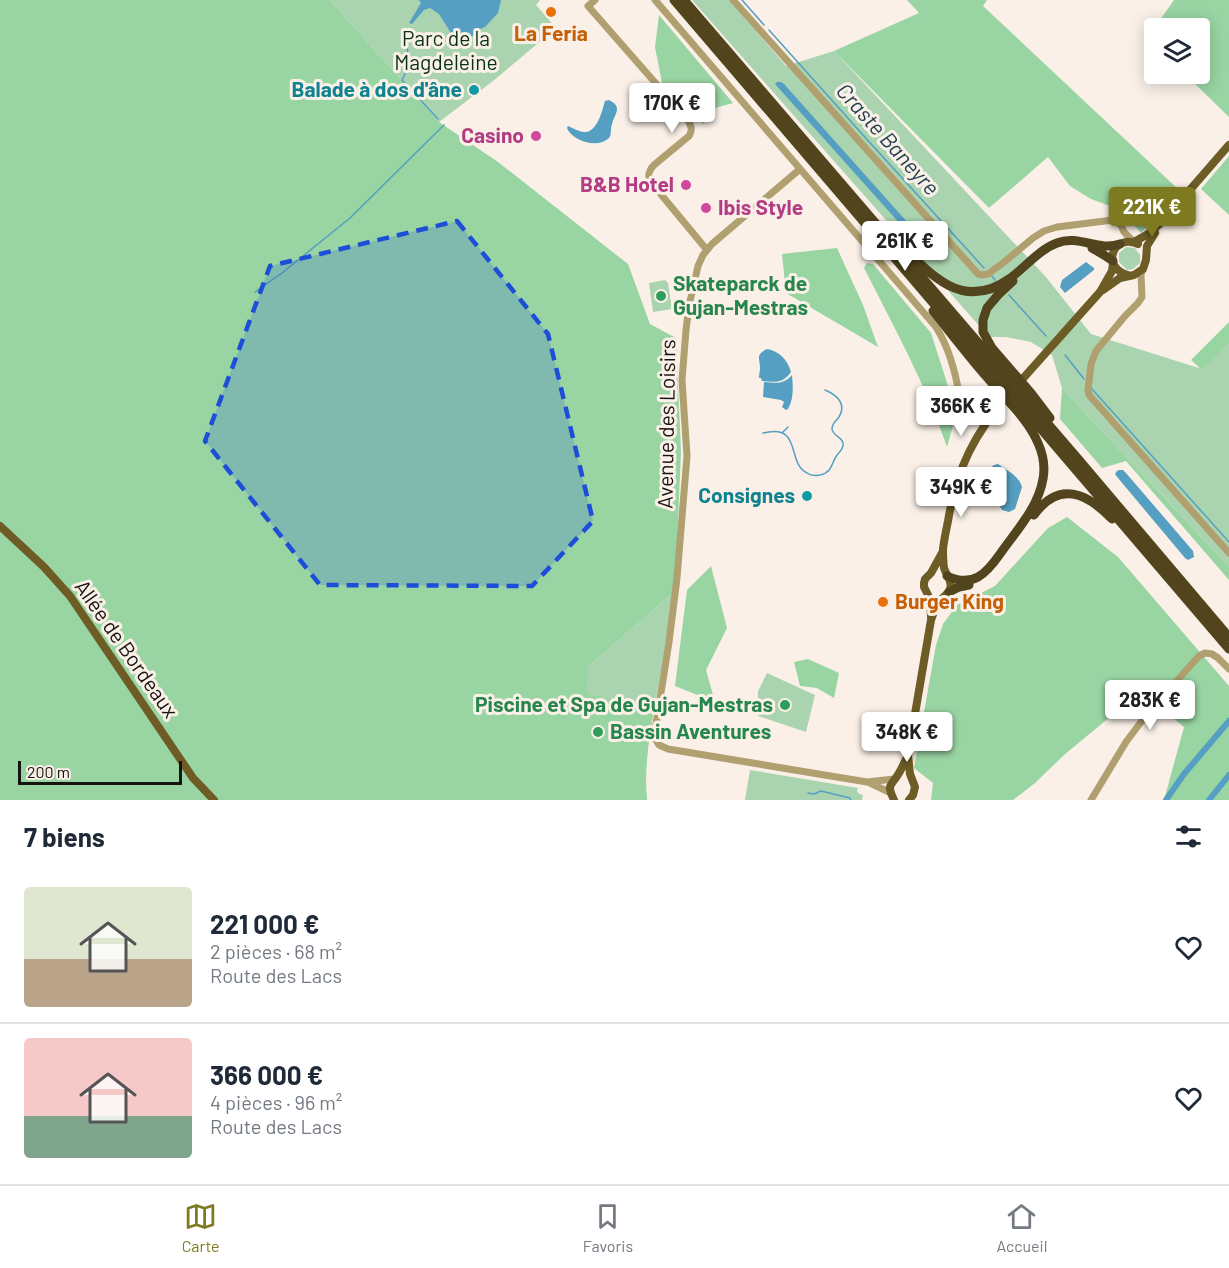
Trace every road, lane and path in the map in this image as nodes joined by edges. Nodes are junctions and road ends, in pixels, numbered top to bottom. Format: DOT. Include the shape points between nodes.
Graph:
graph roads {
  1 [pos="595,0"];
  2 [pos="655,0"];
  3 [pos="674,0"];
  4 [pos="684,0"];
  5 [pos="733,0"];
  6 [pos="780,112"];
  7 [pos="1229,145"];
  8 [pos="800,169"];
  9 [pos="1162,222"];
  10 [pos="866,223"];
  11 [pos="1124,232"];
  12 [pos="1134,242"];
  13 [pos="1120,243"];
  14 [pos="706,250"];
  15 [pos="1146,255"];
  16 [pos="1113,262"];
  17 [pos="1143,269"];
  18 [pos="1128,275"];
  19 [pos="1141,285"];
  20 [pos="1100,292"];
  21 [pos="960,399"];
  22 [pos="1074,461"];
  23 [pos="0,526"];
  24 [pos="943,547"];
  25 [pos="1229,553"];
  26 [pos="931,573"];
  27 [pos="947,576"];
  28 [pos="928,594"];
  29 [pos="946,594"];
  30 [pos="1193,607"];
  31 [pos="931,620"];
  32 [pos="1229,637"];
  33 [pos="1229,649"];
  34 [pos="1229,669"];
  35 [pos="908,755"];
  36 [pos="895,778"];
  37 [pos="912,780"];
  38 [pos="867,782"];
  39 [pos="894,797"];
  40 [pos="909,799"];
  41 [pos="214,800"];
  42 [pos="1091,800"];
  1 -- 14 [label="street" via="588,6 691,125 689,136 654,165 648,175"];
  2 -- 8 [label="street"];
  3 -- 10 [label="highway"];
  4 -- 6 [label="highway"];
  5 -- 11 [label="street" via="978,274 988,274 1033,238 1057,226 1113,220"];
  6 -- 13 [label="highway" via="927,271 953,288 978,291 994,287 1060,241 1104,247"];
  6 -- 22 [label="highway"];
  7 -- 9 [label="main road"];
  8 -- 14 [label="street"];
  8 -- 21 [label="street" via="936,327 955,372"];
  9 -- 12 [label="main road"];
  9 -- 15 [label="main road" via="1148,242"];
  10 -- 22 [label="highway"];
  10 -- 27 [label="highway" via="903,274 1027,424 1042,455 1043,478 1036,501 991,567 970,580"];
  11 -- 12 [label="street"];
  11 -- 13 [label="street"];
  12 -- 13 [label="main road"];
  12 -- 15 [label="main road" via="1142,246"];
  13 -- 16 [label="main road" via="1113,252"];
  14 -- 38 [label="street, Avenue des Loisirs" via="697,273 685,337 682,380 687,456 672,621 654,737 668,749"];
  15 -- 17 [label="main road"];
  16 -- 18 [label="main road" via="1119,272"];
  16 -- 20 [label="main road"];
  16 -- 22 [label="highway" via="1087,247 1059,246 998,295 983,320 988,343 1064,435"];
  17 -- 18 [label="main road"];
  17 -- 19 [label="street"];
  18 -- 19 [label="street"];
  18 -- 20 [label="main road"];
  19 -- 25 [label="street" via="1141,299 1094,355 1089,395"];
  20 -- 24 [label="main road" via="978,434 962,465"];
  22 -- 30 [label="highway"];
  22 -- 32 [label="highway"];
  23 -- 41 [label="main road, Allée de Bordeaux" via="70,596 193,778"];
  24 -- 26 [label="main road"];
  24 -- 27 [label="main road"];
  26 -- 27 [label="main road"];
  26 -- 28 [label="main road" via="924,583"];
  27 -- 29 [label="main road" via="951,584"];
  28 -- 29 [label="main road" via="935,598"];
  28 -- 31 [label="main road"];
  29 -- 30 [label="highway" via="990,575 1041,506 1056,496 1074,494 1099,507"];
  29 -- 31 [label="main road"];
  30 -- 33 [label="highway"];
  31 -- 35 [label="main road"];
  34 -- 42 [label="street" via="1212,654 1198,656 1126,742"];
  35 -- 36 [label="main road"];
  35 -- 37 [label="main road"];
  36 -- 37 [label="main road" via="906,776"];
  36 -- 38 [label="street, Avenue des Loisirs"];
  36 -- 39 [label="main road" via="890,788"];
  37 -- 40 [label="main road" via="915,791"];
  38 -- 39 [label="street, Avenue des Loisirs"];
}
